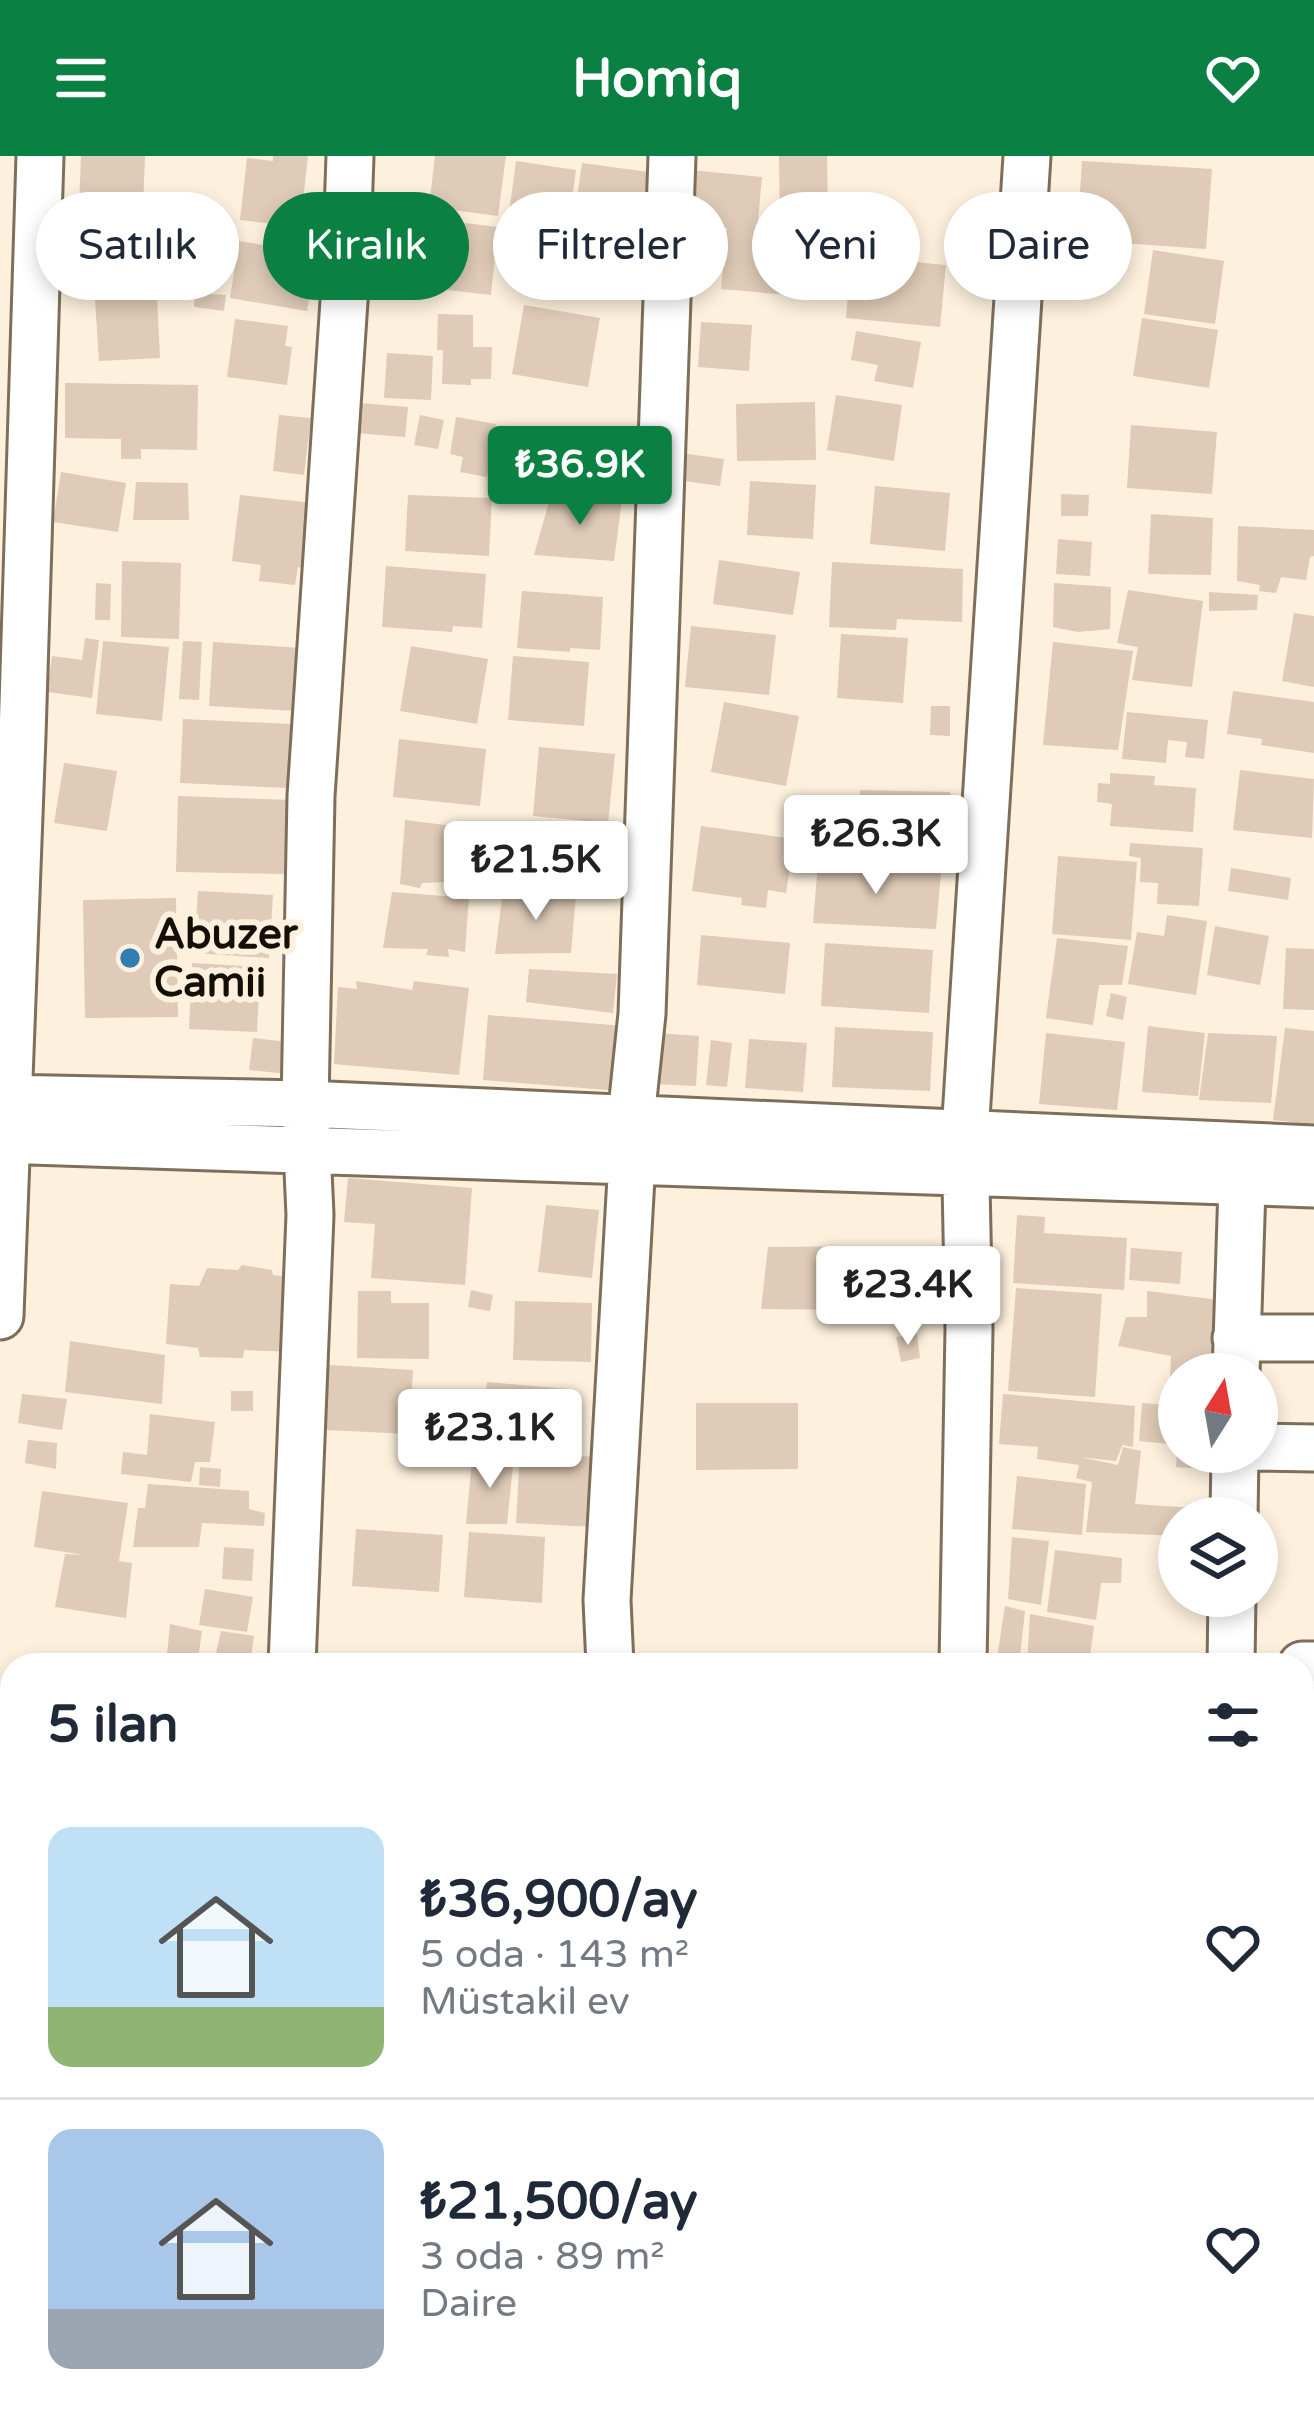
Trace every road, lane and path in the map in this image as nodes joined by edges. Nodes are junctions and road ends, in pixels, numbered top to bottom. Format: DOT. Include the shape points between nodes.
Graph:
graph roads {
  1 [pos="40,156"];
  2 [pos="350,156"];
  3 [pos="672,156"];
  4 [pos="1027,156"];
  5 [pos="11,735"];
  6 [pos="305,1104"];
  7 [pos="4,1119"];
  8 [pos="632,1139"];
  9 [pos="1314,1149"];
  10 [pos="307,1151"];
  11 [pos="965,1153"];
  12 [pos="1242,1164"];
  13 [pos="1314,1184"];
  14 [pos="0,1316"];
  15 [pos="1314,1339"];
  16 [pos="1236,1353"];
  17 [pos="1250,1353"];
  18 [pos="1278,1447"];
  19 [pos="1314,1448"];
  20 [pos="1232,1617"];
  21 [pos="292,1653"];
  22 [pos="609,1653"];
  23 [pos="962,1653"];
  24 [pos="1231,1653"];
  1 -- 5 [label="street"];
  2 -- 6 [label="street" via="311,796"];
  3 -- 8 [label="street"];
  4 -- 11 [label="street"];
  5 -- 7 [label="street"];
  6 -- 7 [label="street"];
  6 -- 8 [label="street"];
  6 -- 10 [label="street"];
  7 -- 10 [label="street"];
  7 -- 14 [label="street"];
  8 -- 10 [label="street"];
  8 -- 11 [label="street"];
  8 -- 22 [label="street"];
  9 -- 12 [label="street"];
  10 -- 21 [label="street"];
  11 -- 12 [label="street"];
  11 -- 23 [label="street"];
  12 -- 13 [label="street"];
  12 -- 16 [label="street"];
  15 -- 17 [label="street"];
  18 -- 19 [label="street"];
  20 -- 24 [label="street"];
}
